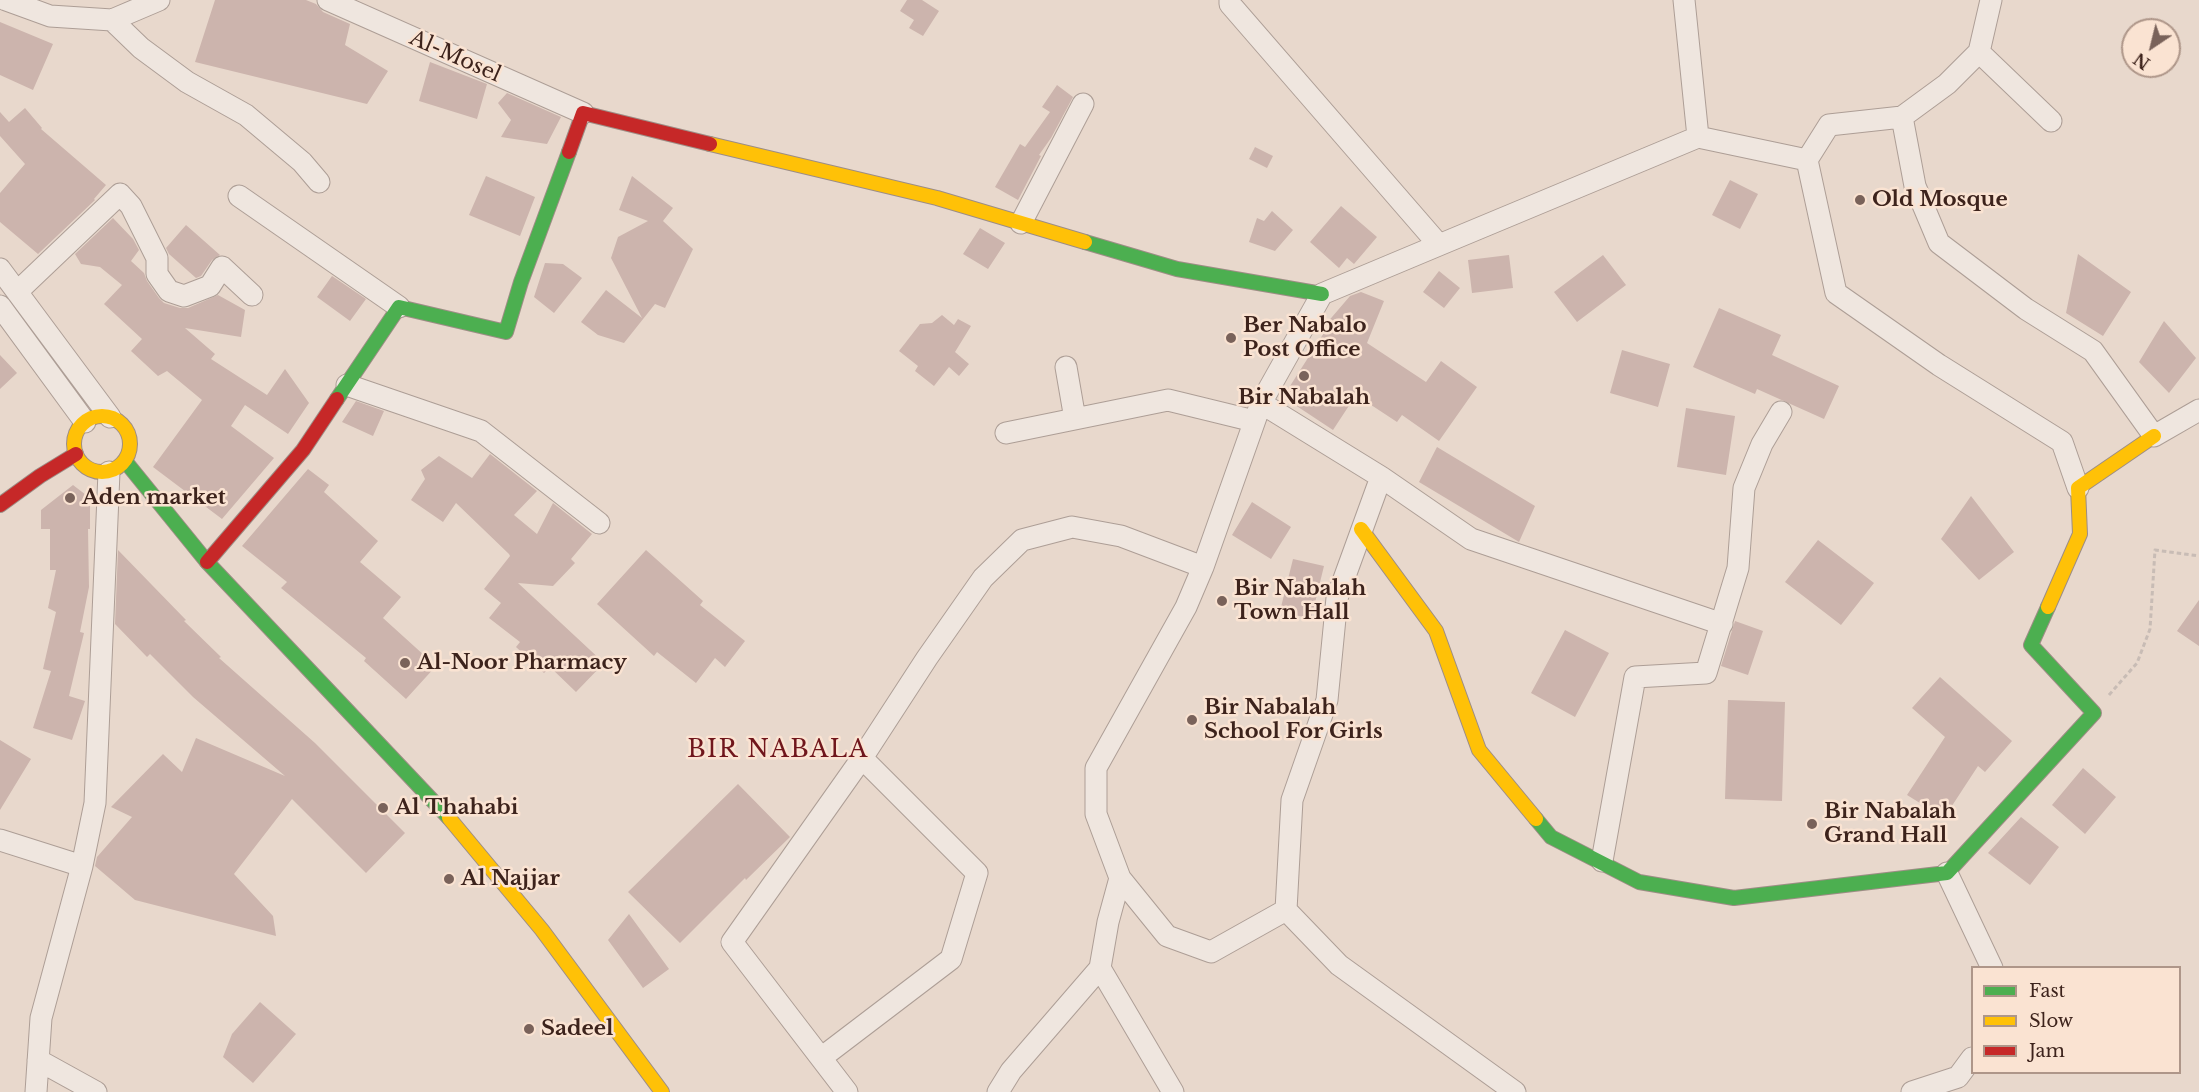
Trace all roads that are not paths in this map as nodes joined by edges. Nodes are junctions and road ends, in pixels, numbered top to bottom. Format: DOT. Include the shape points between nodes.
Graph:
graph roads {
  1 [pos="6,0"];
  2 [pos="159,0"];
  3 [pos="327,0"];
  4 [pos="1230,0"];
  5 [pos="1684,0"];
  6 [pos="1991,0"];
  7 [pos="112,20"];
  8 [pos="1979,52"];
  9 [pos="1083,104"];
  10 [pos="583,113"];
  11 [pos="1902,117"];
  12 [pos="2051,121"];
  13 [pos="1698,137"];
  14 [pos="1807,160"];
  15 [pos="318,182"];
  16 [pos="239,196"];
  17 [pos="1021,223"];
  18 [pos="1439,245"];
  19 [pos="0,269"];
  20 [pos="17,292"];
  21 [pos="1322,294"];
  22 [pos="252,295"];
  23 [pos="0,306"];
  24 [pos="399,307"];
  25 [pos="1066,367"];
  26 [pos="347,385"];
  27 [pos="2199,410"];
  28 [pos="1258,412"];
  29 [pos="1781,412"];
  30 [pos="110,417"];
  31 [pos="1075,419"];
  32 [pos="85,422"];
  33 [pos="1006,433"];
  34 [pos="2154,436"];
  35 [pos="76,454"];
  36 [pos="117,467"];
  37 [pos="1381,477"];
  38 [pos="2078,488"];
  39 [pos="0,505"];
  40 [pos="599,523"];
  41 [pos="1361,529"];
  42 [pos="207,562"];
  43 [pos="1203,567"];
  44 [pos="1722,624"];
  45 [pos="862,758"];
  46 [pos="0,840"];
  47 [pos="1602,861"];
  48 [pos="82,866"];
  49 [pos="1947,873"];
  50 [pos="1120,878"];
  51 [pos="1286,910"];
  52 [pos="1991,966"];
  53 [pos="1100,968"];
  54 [pos="820,1058"];
  55 [pos="1971,1059"];
  56 [pos="38,1060"];
  57 [pos="36,1092"];
  58 [pos="96,1092"];
  59 [pos="662,1092"];
  60 [pos="847,1092"];
  61 [pos="998,1092"];
  62 [pos="1173,1092"];
  63 [pos="1515,1092"];
  64 [pos="1912,1092"];
  1 -- 7 [label="street" via="50,16"];
  2 -- 7 [label="street"];
  3 -- 10 [label="street, Al-Mosel"];
  4 -- 18 [label="street"];
  5 -- 13 [label="street"];
  6 -- 8 [label="street"];
  7 -- 15 [label="street" via="141,48 188,82 246,116 302,162"];
  8 -- 11 [label="street" via="1947,84"];
  8 -- 12 [label="street"];
  9 -- 17 [label="street"];
  10 -- 17 [label="street" via="937,198"];
  10 -- 24 [label="street" via="506,332"];
  11 -- 14 [label="street" via="1829,125"];
  11 -- 34 [label="street" via="1915,186 1939,243 2026,309 2093,351"];
  13 -- 14 [label="street"];
  13 -- 18 [label="street"];
  14 -- 38 [label="street" via="1836,293 1939,365 2062,442"];
  16 -- 24 [label="street"];
  17 -- 21 [label="street" via="1177,269"];
  18 -- 21 [label="street"];
  19 -- 20 [label="street"];
  20 -- 22 [label="street" via="120,194 131,206 157,258 157,274 169,291 184,296 210,285 222,267"];
  20 -- 30 [label="street"];
  21 -- 28 [label="street"];
  23 -- 32 [label="street"];
  24 -- 26 [label="street"];
  25 -- 31 [label="street"];
  26 -- 40 [label="street" via="481,431"];
  26 -- 42 [label="street" via="303,450"];
  27 -- 34 [label="street"];
  28 -- 31 [label="street" via="1168,400"];
  28 -- 37 [label="street"];
  28 -- 43 [label="street"];
  29 -- 44 [label="street" via="1762,444 1744,488 1738,568"];
  30 -- 32 [label="street"];
  30 -- 36 [label="street" via="121,423 130,440 130,450"];
  31 -- 33 [label="street"];
  32 -- 35 [label="street" via="76,435"];
  34 -- 38 [label="street"];
  35 -- 36 [label="street" via="88,469 98,472"];
  35 -- 39 [label="street"];
  36 -- 42 [label="street"];
  36 -- 48 [label="street" via="94,803"];
  37 -- 41 [label="street"];
  37 -- 44 [label="street" via="1472,539"];
  38 -- 49 [label="street" via="2080,534 2031,645 2094,713"];
  41 -- 47 [label="street" via="1436,631 1479,750 1551,837"];
  41 -- 51 [label="street" via="1337,598 1327,700 1292,800"];
  42 -- 59 [label="street" via="435,802 542,930"];
  43 -- 45 [label="street" via="1121,536 1072,527 1022,540 983,578"];
  43 -- 50 [label="street" via="1186,607 1096,768 1096,814"];
  44 -- 47 [label="street" via="1706,673 1635,677"];
  45 -- 54 [label="street" via="732,942"];
  45 -- 54 [label="street" via="977,873 951,959"];
  46 -- 48 [label="street"];
  47 -- 49 [label="street" via="1639,882 1734,898"];
  48 -- 56 [label="street" via="41,1018"];
  49 -- 52 [label="street"];
  50 -- 51 [label="street" via="1167,936 1210,952"];
  50 -- 53 [label="street"];
  51 -- 63 [label="street" via="1339,965"];
  53 -- 61 [label="street" via="1011,1071"];
  53 -- 62 [label="street"];
  54 -- 60 [label="street"];
  55 -- 64 [label="street" via="1958,1077"];
  56 -- 57 [label="street"];
  56 -- 58 [label="street"];
}
